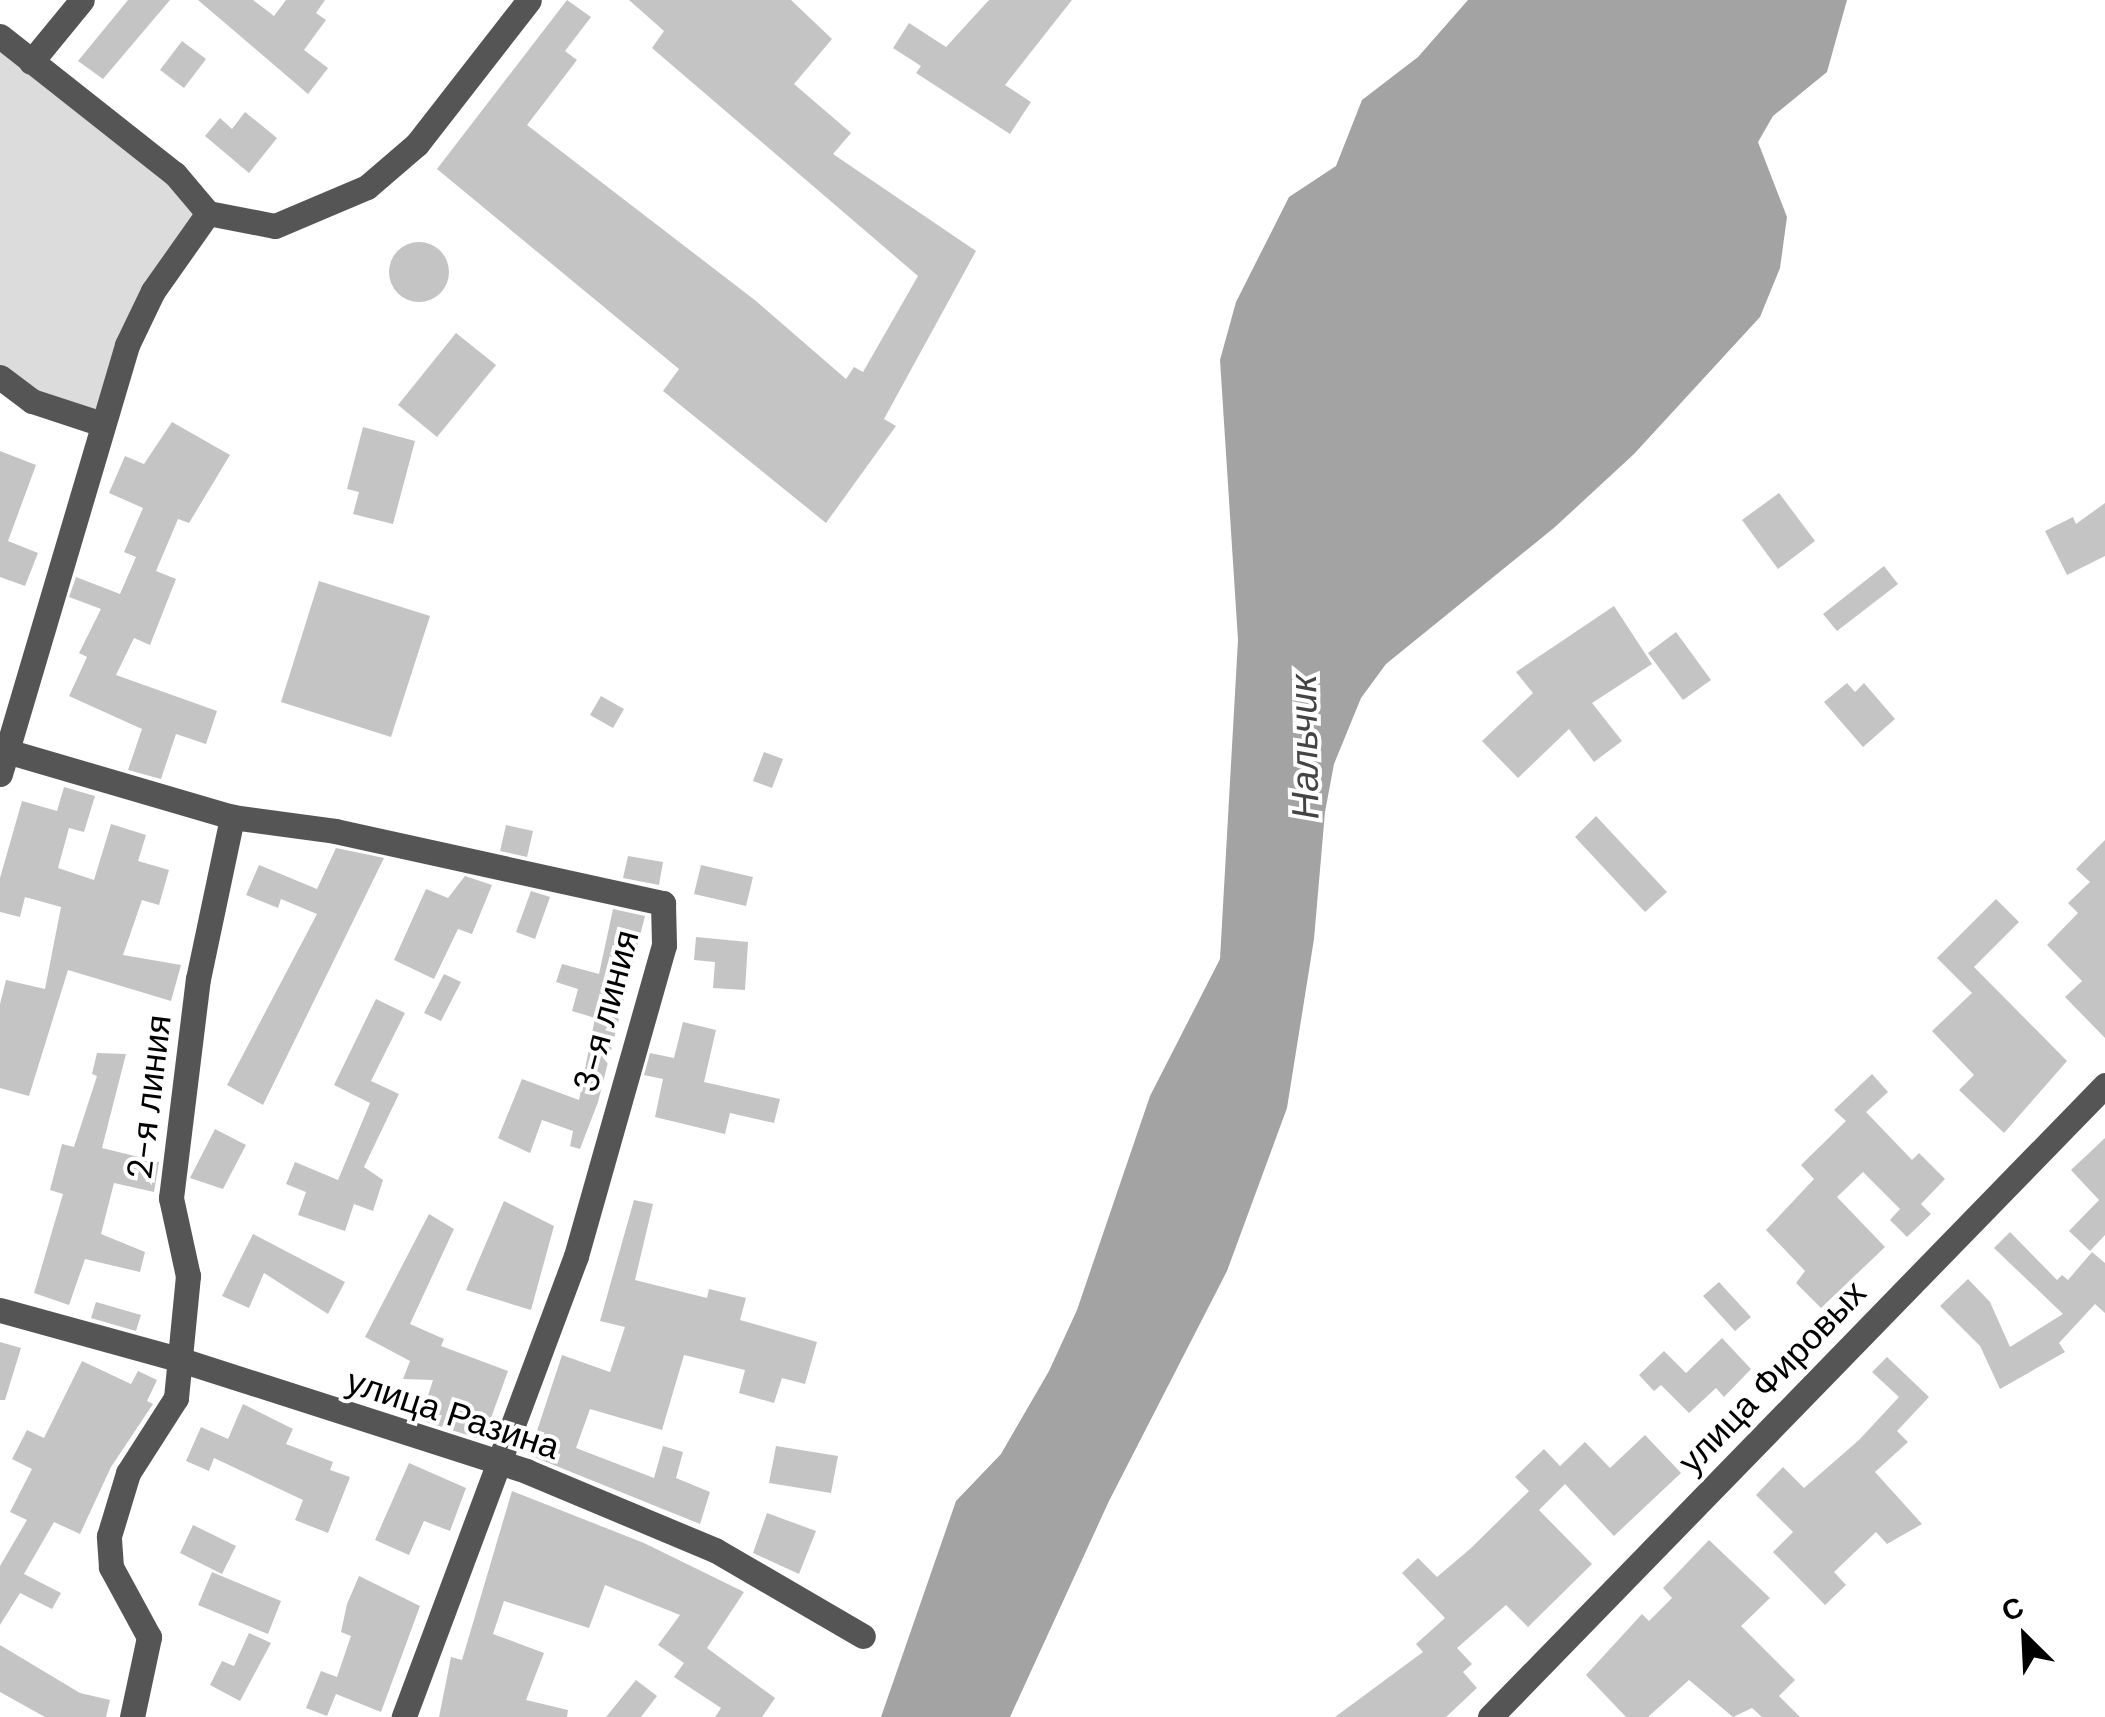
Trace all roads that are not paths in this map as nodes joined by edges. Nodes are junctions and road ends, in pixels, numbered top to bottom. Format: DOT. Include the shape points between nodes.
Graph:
graph roads {
  1 [pos="82,0"];
  2 [pos="529,0"];
  3 [pos="0,36"];
  4 [pos="31,62"];
  5 [pos="208,213"];
  6 [pos="0,377"];
  7 [pos="100,423"];
  8 [pos="2,758"];
  9 [pos="232,816"];
  10 [pos="2105,1086"];
  11 [pos="0,1310"];
  12 [pos="178,1359"];
  13 [pos="498,1463"];
  14 [pos="862,1636"];
  15 [pos="132,1717"];
  16 [pos="404,1717"];
  17 [pos="1490,1717"];
  1 -- 4 [label="street"];
  2 -- 5 [label="street" via="417,144 367,188 275,226"];
  3 -- 4 [label="street"];
  4 -- 5 [label="street" via="175,174"];
  5 -- 7 [label="street" via="138,319"];
  6 -- 7 [label="street" via="32,401"];
  7 -- 8 [label="street"];
  8 -- 9 [label="street, 3-я линия"];
  9 -- 12 [label="street, 2-я линия" via="198,979 171,1198 188,1276"];
  9 -- 13 [label="street, 3-я линия" via="335,830 663,903 664,945 576,1256"];
  10 -- 17 [label="street, улица Фировых"];
  11 -- 12 [label="street, улица Разина"];
  12 -- 13 [label="street, улица Разина"];
  12 -- 15 [label="street, 2-я линия" via="176,1398 128,1472 108,1536 111,1567 149,1637"];
  13 -- 14 [label="street, улица Разина" via="700,1544"];
  13 -- 16 [label="street, 3-я линия"];
}
